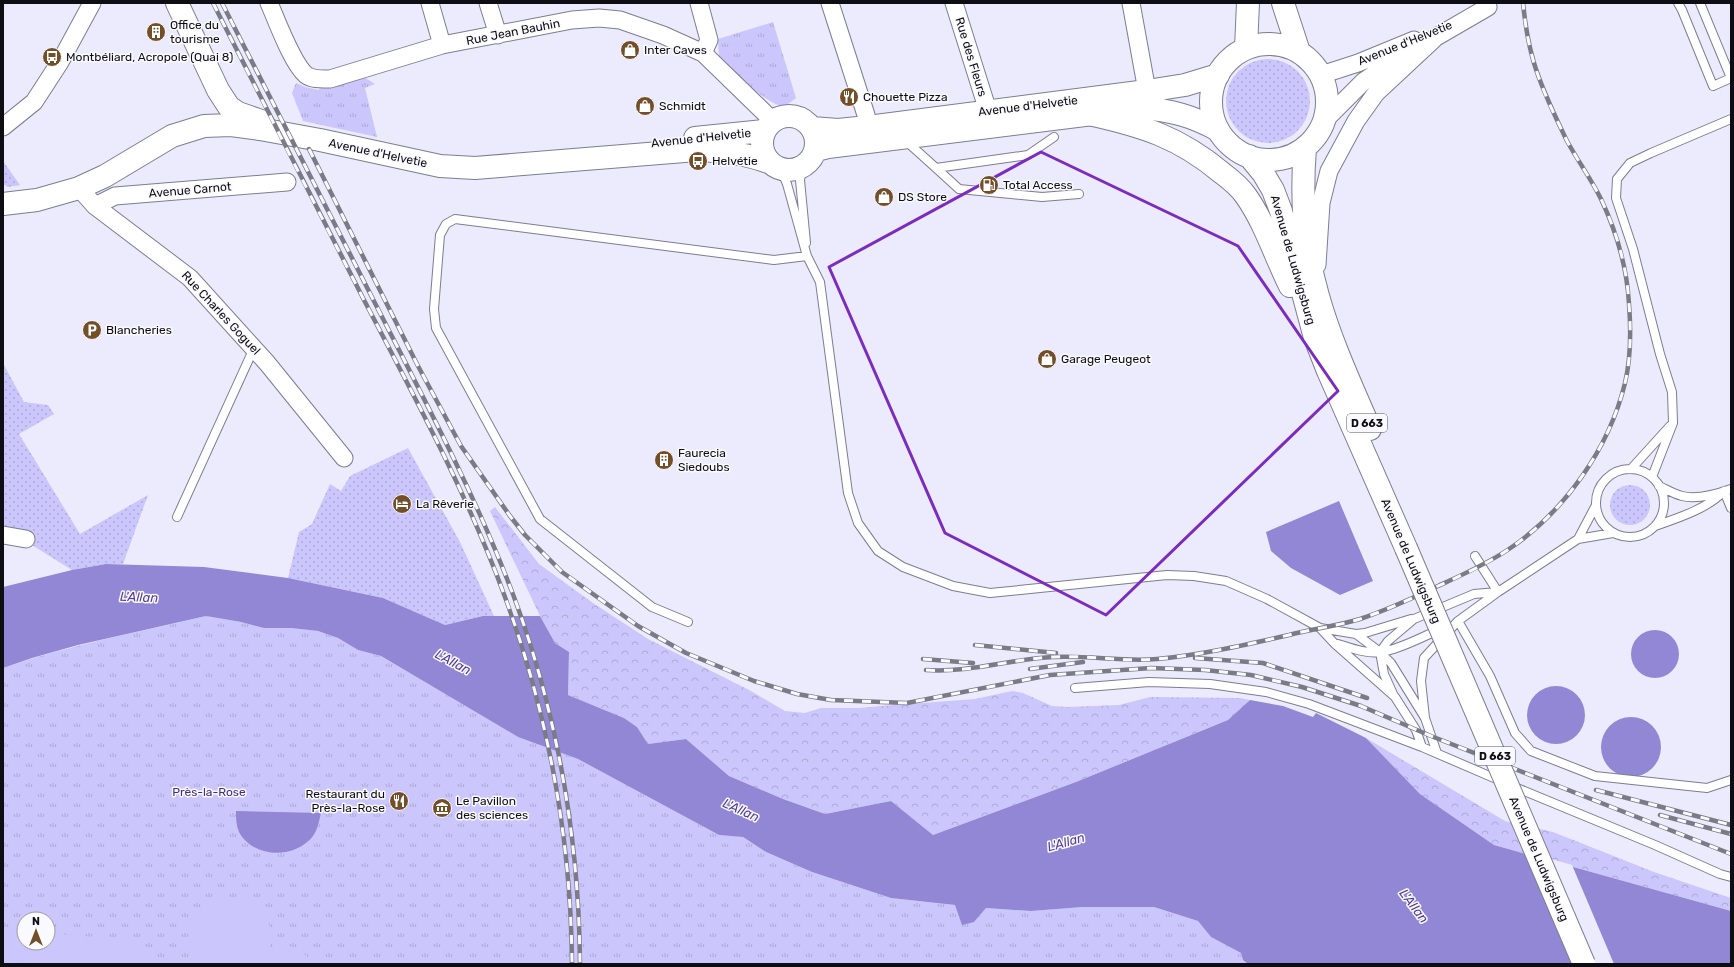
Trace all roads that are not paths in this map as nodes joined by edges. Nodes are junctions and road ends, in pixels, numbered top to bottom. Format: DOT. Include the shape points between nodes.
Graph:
graph roads {
  1 [pos="177,3"];
  2 [pos="269,3"];
  3 [pos="430,3"];
  4 [pos="488,3"];
  5 [pos="699,3"];
  6 [pos="830,3"];
  7 [pos="954,3"];
  8 [pos="1131,3"];
  9 [pos="1248,3"];
  10 [pos="1283,3"];
  11 [pos="1678,3"];
  12 [pos="1700,3"];
  13 [pos="1493,5"];
  14 [pos="87,6"];
  15 [pos="498,35"];
  16 [pos="1434,39"];
  17 [pos="442,45"];
  18 [pos="1246,48"];
  19 [pos="1299,52"];
  20 [pos="703,53"];
  21 [pos="1218,75"];
  22 [pos="1321,75"];
  23 [pos="1731,78"];
  24 [pos="218,90"];
  25 [pos="1147,91"];
  26 [pos="1376,93"];
  27 [pos="988,111"];
  28 [pos="1089,114"];
  29 [pos="1731,119"];
  30 [pos="1325,120"];
  31 [pos="204,126"];
  32 [pos="768,126"];
  33 [pos="3,127"];
  34 [pos="868,127"];
  35 [pos="812,128"];
  36 [pos="1218,130"];
  37 [pos="1054,137"];
  38 [pos="902,138"];
  39 [pos="1305,148"];
  40 [pos="816,150"];
  41 [pos="1249,156"];
  42 [pos="774,166"];
  43 [pos="802,168"];
  44 [pos="936,168"];
  45 [pos="287,182"];
  46 [pos="79,188"];
  47 [pos="1079,194"];
  48 [pos="3,204"];
  49 [pos="95,206"];
  50 [pos="807,256"];
  51 [pos="1317,295"];
  52 [pos="1315,338"];
  53 [pos="254,348"];
  54 [pos="1673,423"];
  55 [pos="344,458"];
  56 [pos="1631,469"];
  57 [pos="1652,477"];
  58 [pos="1659,486"];
  59 [pos="1728,490"];
  60 [pos="1596,505"];
  61 [pos="1731,508"];
  62 [pos="177,516"];
  63 [pos="1655,526"];
  64 [pos="1613,533"];
  65 [pos="3,535"];
  66 [pos="26,539"];
  67 [pos="1578,539"];
  68 [pos="1414,549"];
  69 [pos="1475,556"];
  70 [pos="1498,592"];
  71 [pos="1414,619"];
  72 [pos="1458,621"];
  73 [pos="688,622"];
  74 [pos="1320,628"];
  75 [pos="1356,634"];
  76 [pos="1335,644"];
  77 [pos="1380,652"];
  78 [pos="1075,688"];
  79 [pos="1395,697"];
  80 [pos="1425,718"];
  81 [pos="1422,747"];
  82 [pos="1436,753"];
  83 [pos="1731,780"];
  84 [pos="1731,877"];
  85 [pos="1584,964"];
  86 [pos="1599,964"];
  1 -- 24 [label="main road, Avenue d'Helvetie"];
  2 -- 17 [label="street, Rue Jean Bauhin" via="295,60 306,75 316,79 330,79"];
  3 -- 17 [label="street"];
  4 -- 15 [label="street"];
  5 -- 20 [label="street" via="709,40"];
  6 -- 34 [label="street"];
  7 -- 27 [label="street, Rue des Fleurs"];
  8 -- 25 [label="street"];
  9 -- 18 [label="main road"];
  10 -- 19 [label="main road"];
  11 -- 23 [label="lane" via="1713,86"];
  12 -- 23 [label="lane"];
  13 -- 16 [label="street, Avenue d'Helvetie"];
  13 -- 22 [label="street, Avenue d'Helvetie" via="1358,63"];
  14 -- 33 [label="street" via="60,62 34,102"];
  15 -- 17 [label="street, Rue Jean Bauhin"];
  15 -- 20 [label="street, Rue Jean Bauhin" via="572,20 599,18 628,22"];
  16 -- 26 [label="street, Avenue d'Helvetie"];
  16 -- 30 [label="street, Avenue d'Helvetie" via="1364,81"];
  18 -- 19 [label="main road" via="1264,44 1282,45"];
  18 -- 21 [label="main road" via="1232,58"];
  19 -- 22 [label="main road"];
  20 -- 32 [label="street, Rue Jean Bauhin"];
  21 -- 25 [label="main road, Avenue d'Helvetie" via="1185,85"];
  21 -- 36 [label="main road" via="1212,93 1212,112"];
  22 -- 30 [label="main road" via="1326,90"];
  24 -- 31 [label="main road" via="215,113"];
  24 -- 32 [label="main road, Avenue d'Helvetie" via="229,107 258,120 442,156 481,157 667,142"];
  25 -- 27 [label="main road, Avenue d'Helvetie"];
  26 -- 51 [label="street, Avenue de Ludwigsburg" via="1356,121 1329,171 1321,203"];
  27 -- 34 [label="main road, Avenue d'Helvetie"];
  28 -- 36 [label="main road, Avenue d'Helvetie / D 663" via="1141,108 1162,110 1198,119"];
  28 -- 38 [label="main road, Avenue d'Helvetie / D 663"];
  28 -- 52 [label="main road, D 663" via="1124,122 1183,144 1245,194 1258,215"];
  29 -- 54 [label="lane" via="1650,152 1630,163 1617,179 1616,198 1633,249 1672,392"];
  30 -- 39 [label="main road" via="1317,135"];
  31 -- 42 [label="main road, Avenue d'Helvetie" via="231,125 260,129 440,166 467,168 697,150 726,151 754,156"];
  31 -- 46 [label="main road, Avenue d'Helvetie" via="172,136 105,176"];
  32 -- 35 [label="main road" via="781,117 790,116 798,117"];
  32 -- 42 [label="main road" via="762,147"];
  34 -- 35 [label="main road, Avenue d'Helvetie" via="838,130"];
  35 -- 40 [label="main road"];
  36 -- 41 [label="main road" via="1236,150"];
  37 -- 44 [label="lane" via="1028,155"];
  38 -- 40 [label="main road, Avenue d'Helvetie / D 663"];
  38 -- 44 [label="lane"];
  39 -- 41 [label="main road" via="1288,157 1268,160"];
  39 -- 51 [label="main road, Avenue de Ludwigsburg / D 663" via="1302,182 1306,238"];
  40 -- 43 [label="main road"];
  41 -- 52 [label="main road, Avenue de Ludwigsburg / D 663" via="1273,190 1281,211"];
  42 -- 43 [label="main road" via="795,170"];
  42 -- 50 [label="lane" via="787,184"];
  43 -- 50 [label="lane" via="800,180"];
  44 -- 47 [label="lane" via="959,189 1042,198"];
  45 -- 49 [label="street, Avenue Carnot" via="115,196"];
  46 -- 48 [label="main road, Avenue d'Helvetie" via="37,200"];
  46 -- 49 [label="street, Rue Charles Goguel"];
  49 -- 53 [label="street, Rue Charles Goguel" via="190,278"];
  50 -- 73 [label="lane" via="774,260 455,219 446,224 440,234 434,309 436,328 540,519 652,607"];
  50 -- 74 [label="lane" via="820,282 848,493 858,523 878,551 903,567 953,586 990,593 1167,575 1226,581 1267,598"];
  51 -- 68 [label="main road, Avenue de Ludwigsburg / D 663"];
  52 -- 68 [label="main road, Avenue de Ludwigsburg / D 663" via="1328,371"];
  53 -- 55 [label="street, Rue Charles Goguel"];
  53 -- 62 [label="lane"];
  54 -- 56 [label="lane"];
  54 -- 57 [label="lane"];
  56 -- 57 [label="lane"];
  56 -- 60 [label="lane" via="1610,476 1602,484 1597,494"];
  57 -- 58 [label="lane"];
  58 -- 59 [label="lane" via="1693,498"];
  58 -- 63 [label="lane" via="1664,507"];
  59 -- 61 [label="lane"];
  59 -- 63 [label="lane" via="1715,500"];
  60 -- 64 [label="lane" via="1598,516 1604,526"];
  60 -- 67 [label="lane"];
  63 -- 64 [label="lane" via="1635,537"];
  64 -- 67 [label="lane"];
  65 -- 66 [label="street"];
  67 -- 70 [label="lane"];
  68 -- 85 [label="main road, Avenue de Ludwigsburg / D 663, bridge"];
  68 -- 86 [label="main road, Avenue de Ludwigsburg / D 663"];
  69 -- 70 [label="lane"];
  70 -- 71 [label="lane" via="1474,594"];
  70 -- 72 [label="lane"];
  71 -- 75 [label="lane"];
  71 -- 77 [label="lane"];
  72 -- 77 [label="lane"];
  72 -- 80 [label="lane" via="1424,658 1421,681"];
  72 -- 83 [label="lane" via="1490,676 1515,733 1531,751 1595,776 1707,788"];
  74 -- 75 [label="lane"];
  74 -- 76 [label="lane"];
  75 -- 77 [label="lane"];
  76 -- 77 [label="lane"];
  76 -- 79 [label="lane"];
  77 -- 79 [label="lane" via="1384,674"];
  77 -- 80 [label="lane" via="1391,663"];
  78 -- 81 [label="lane" via="1149,682 1210,684 1266,692 1309,704"];
  79 -- 81 [label="lane" via="1416,730"];
  80 -- 82 [label="lane"];
  81 -- 82 [label="lane"];
  82 -- 84 [label="lane"];
}
